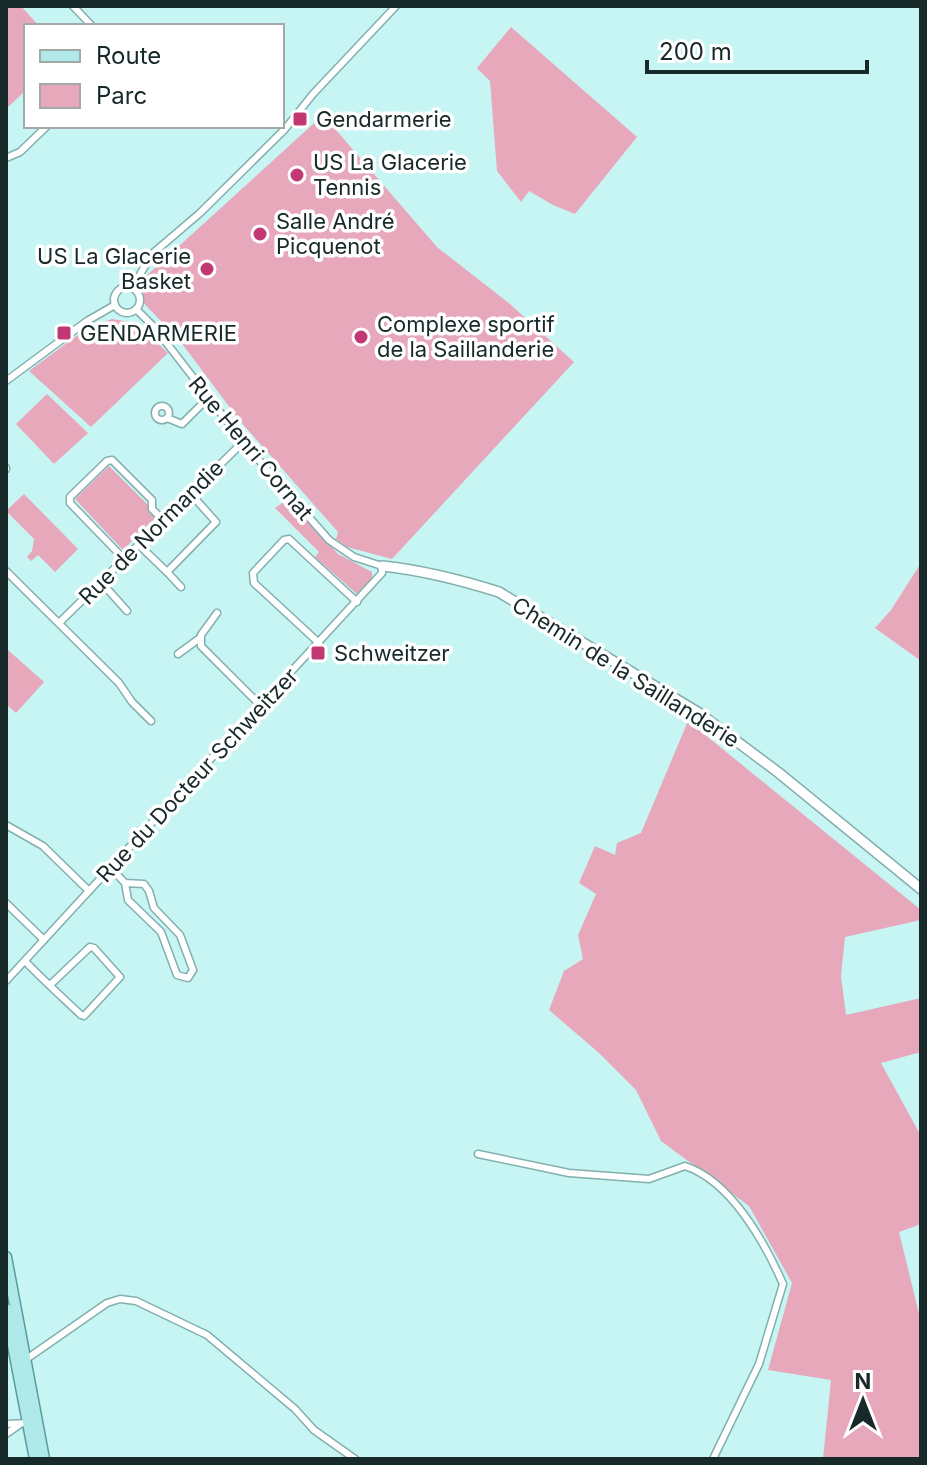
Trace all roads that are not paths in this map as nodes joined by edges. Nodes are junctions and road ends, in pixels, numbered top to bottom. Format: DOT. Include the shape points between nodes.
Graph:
graph roads {
  1 [pos="73,6"];
  2 [pos="396,6"];
  3 [pos="90,24"];
  4 [pos="45,128"];
  5 [pos="6,158"];
  6 [pos="132,288"];
  7 [pos="115,305"];
  8 [pos="136,309"];
  9 [pos="6,381"];
  10 [pos="208,398"];
  11 [pos="167,418"];
  12 [pos="243,442"];
  13 [pos="190,493"];
  14 [pos="163,520"];
  15 [pos="139,545"];
  16 [pos="124,559"];
  17 [pos="382,566"];
  18 [pos="6,571"];
  19 [pos="167,572"];
  20 [pos="101,582"];
  21 [pos="181,587"];
  22 [pos="357,602"];
  23 [pos="127,611"];
  24 [pos="217,613"];
  25 [pos="59,623"];
  26 [pos="200,638"];
  27 [pos="319,643"];
  28 [pos="178,654"];
  29 [pos="261,706"];
  30 [pos="151,721"];
  31 [pos="6,825"];
  32 [pos="111,868"];
  33 [pos="125,883"];
  34 [pos="921,889"];
  35 [pos="89,891"];
  36 [pos="6,903"];
  37 [pos="44,940"];
  38 [pos="25,961"];
  39 [pos="6,981"];
  40 [pos="50,985"];
  41 [pos="478,1154"];
  42 [pos="6,1257"];
  43 [pos="6,1309"];
  44 [pos="25,1360"];
  45 [pos="28,1423"];
  46 [pos="6,1424"];
  47 [pos="6,1434"];
  48 [pos="35,1459"];
  49 [pos="44,1459"];
  50 [pos="355,1459"];
  51 [pos="713,1459"];
  1 -- 3 [label="street"];
  2 -- 6 [label="street" via="285,129 152,254"];
  4 -- 5 [label="street"];
  6 -- 7 [label="street" via="118,289"];
  6 -- 8 [label="street" via="140,298"];
  7 -- 8 [label="street" via="124,313"];
  7 -- 9 [label="street"];
  8 -- 10 [label="street, Rue Henri Cornat"];
  10 -- 11 [label="street" via="182,424"];
  10 -- 12 [label="street, Rue Henri Cornat"];
  12 -- 13 [label="street, Rue de Normandie"];
  12 -- 17 [label="street, Rue Henri Cornat" via="329,540 354,557"];
  13 -- 14 [label="street, Rue de Normandie"];
  13 -- 19 [label="street" via="216,522"];
  14 -- 15 [label="street, Rue de Normandie"];
  14 -- 16 [label="street" via="152,509 152,500 112,460 70,497"];
  15 -- 16 [label="street, Rue de Normandie"];
  15 -- 19 [label="street"];
  16 -- 20 [label="street, Rue de Normandie"];
  17 -- 22 [label="street, Rue du Docteur Schweitzer" via="380,577"];
  17 -- 34 [label="street, Chemin de la Saillanderie" via="472,583 526,608 699,713"];
  18 -- 25 [label="street"];
  19 -- 21 [label="street"];
  20 -- 23 [label="street"];
  20 -- 25 [label="street, Rue de Normandie"];
  22 -- 27 [label="street, Rue du Docteur Schweitzer"];
  22 -- 27 [label="street" via="289,539 253,573 254,583"];
  24 -- 26 [label="street"];
  25 -- 30 [label="street"];
  26 -- 28 [label="street"];
  26 -- 29 [label="street" via="201,646"];
  27 -- 29 [label="street, Rue du Docteur Schweitzer"];
  29 -- 32 [label="street, Rue du Docteur Schweitzer"];
  31 -- 35 [label="street" via="43,846"];
  32 -- 33 [label="street"];
  32 -- 35 [label="street, Rue du Docteur Schweitzer"];
  33 -- 33 [label="street" via="128,900 161,932 177,975 188,978 193,970 178,932 154,908 144,884"];
  35 -- 37 [label="street, Rue du Docteur Schweitzer"];
  36 -- 37 [label="street"];
  37 -- 38 [label="street, Rue du Docteur Schweitzer"];
  38 -- 39 [label="street, Rue du Docteur Schweitzer"];
  38 -- 40 [label="street"];
  40 -- 40 [label="street" via="86,949 94,948 120,977 84,1016"];
  41 -- 51 [label="street" via="569,1173 649,1179 685,1166 731,1197 744,1213 783,1284 759,1364"];
  42 -- 44 [label="main road"];
  43 -- 45 [label="main road"];
  44 -- 45 [label="main road"];
  44 -- 50 [label="street" via="107,1303 136,1301 207,1335 314,1430"];
  45 -- 46 [label="street"];
  45 -- 47 [label="street"];
  45 -- 48 [label="main road"];
  45 -- 49 [label="main road"];
}
